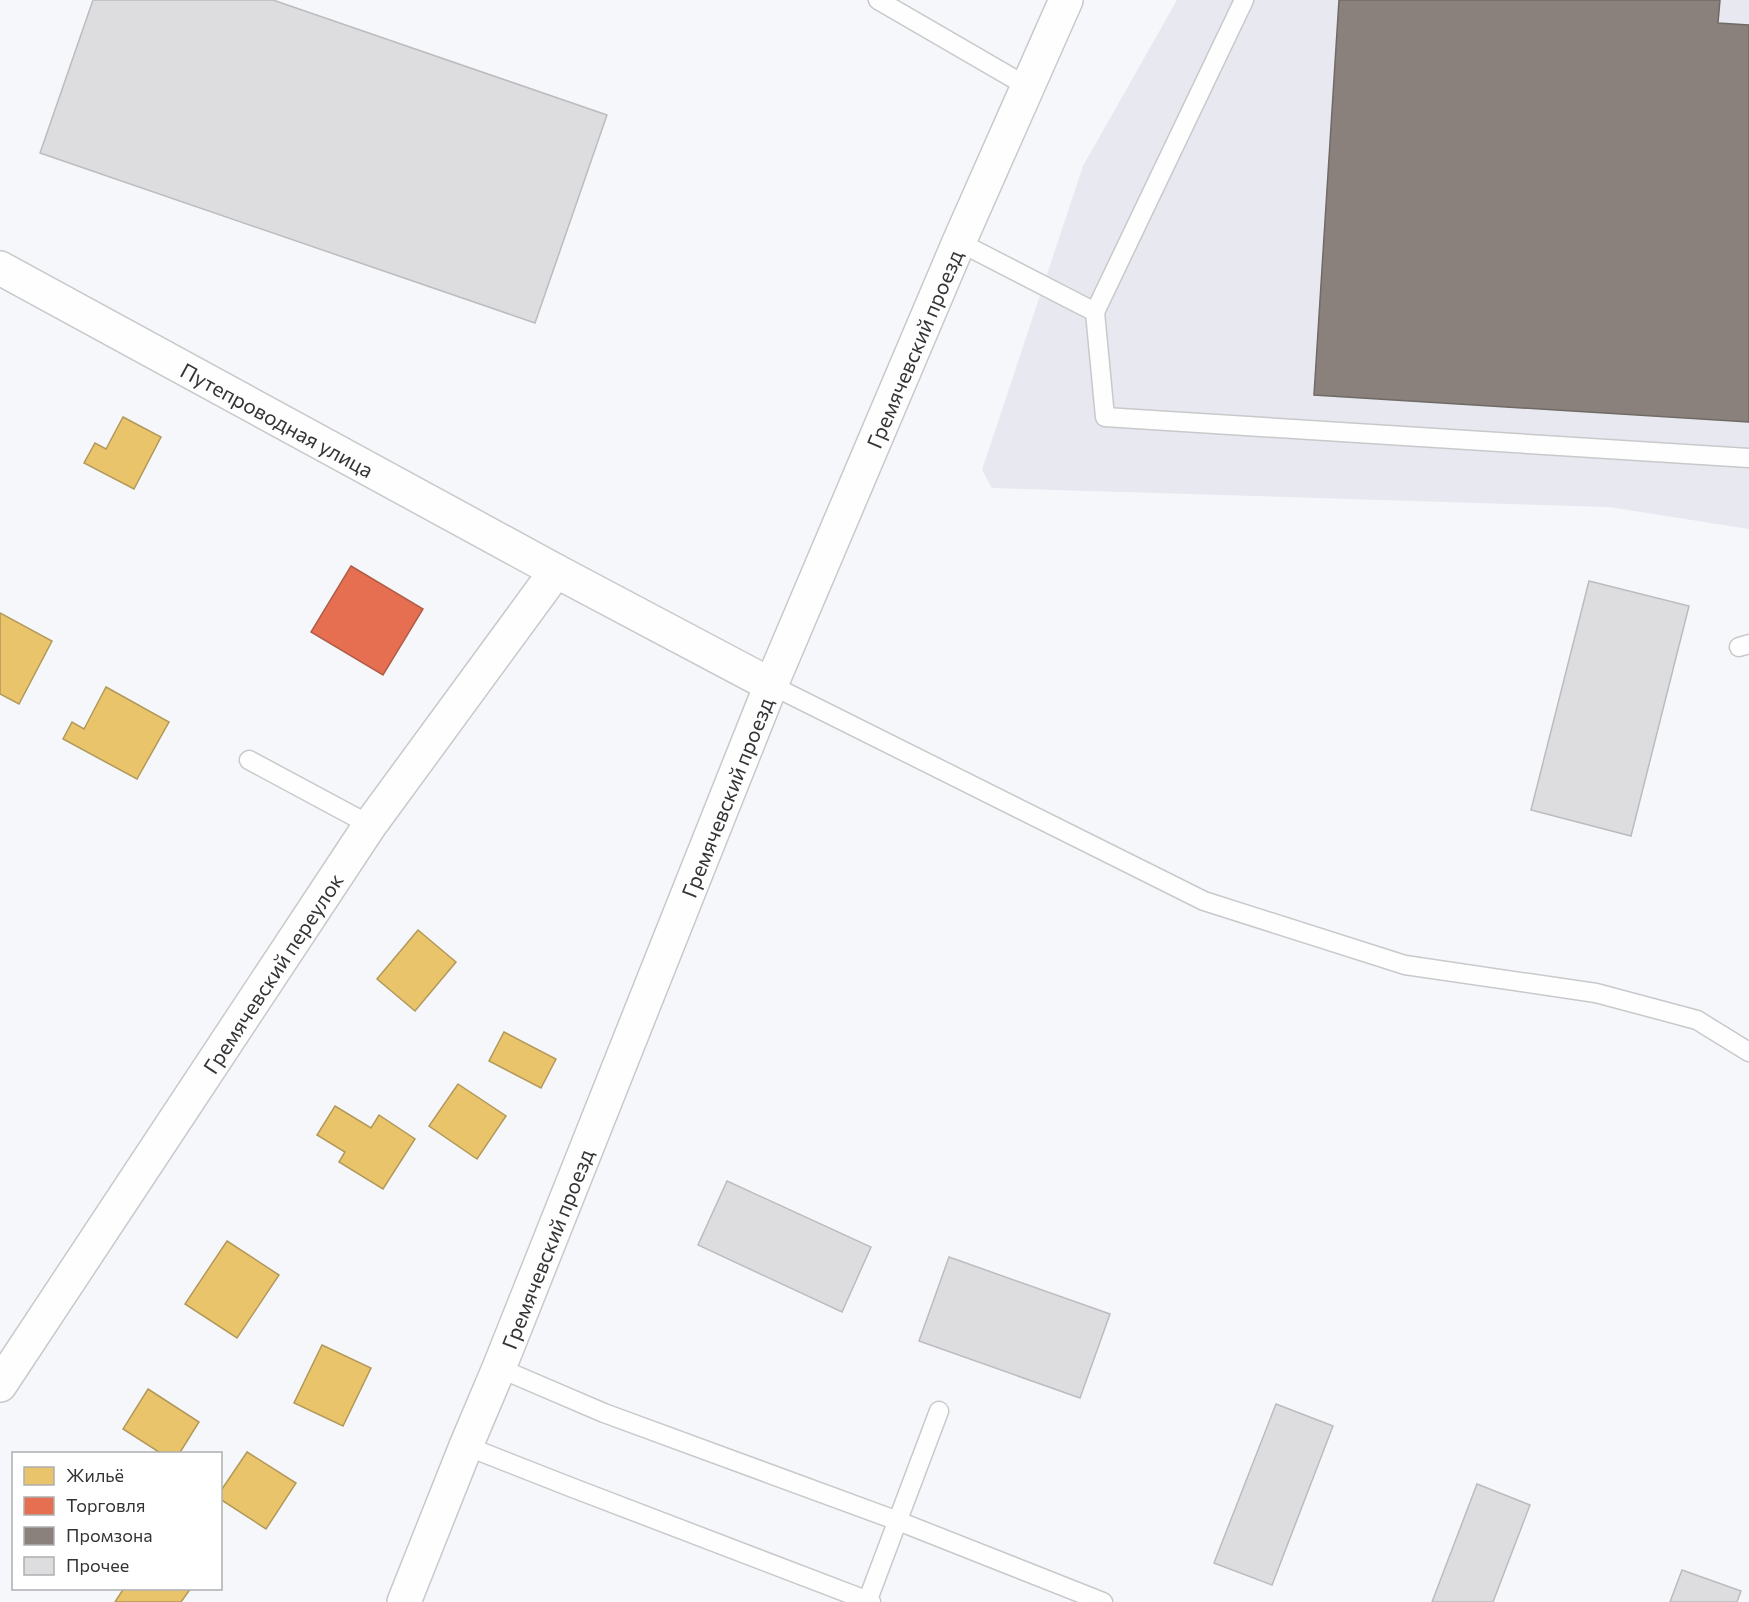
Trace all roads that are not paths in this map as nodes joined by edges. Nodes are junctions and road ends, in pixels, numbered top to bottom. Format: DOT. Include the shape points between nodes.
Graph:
graph roads {
  1 [pos="878,0"];
  2 [pos="1066,0"];
  3 [pos="1244,0"];
  4 [pos="1028,87"];
  5 [pos="959,242"];
  6 [pos="0,268"];
  7 [pos="1095,312"];
  8 [pos="1749,458"];
  9 [pos="556,571"];
  10 [pos="771,685"];
  11 [pos="249,760"];
  12 [pos="370,825"];
  13 [pos="1749,1052"];
  14 [pos="499,1368"];
  15 [pos="0,1385"];
  16 [pos="939,1411"];
  17 [pos="466,1446"];
  18 [pos="898,1521"];
  19 [pos="404,1602"];
  20 [pos="868,1602"];
  21 [pos="1103,1602"];
  1 -- 4 [label="lane"];
  2 -- 4 [label="street, Гремячевский проезд"];
  3 -- 7 [label="lane"];
  4 -- 5 [label="street, Гремячевский проезд"];
  5 -- 7 [label="lane"];
  5 -- 10 [label="street, Гремячевский проезд"];
  6 -- 9 [label="street, Путепроводная улица"];
  7 -- 8 [label="lane" via="1105,417"];
  9 -- 10 [label="street, Путепроводная улица"];
  9 -- 12 [label="street, Гремячевский переулок"];
  10 -- 13 [label="lane" via="1204,901 1405,965 1596,993 1697,1020"];
  10 -- 14 [label="street, Гремячевский проезд"];
  11 -- 12 [label="lane"];
  12 -- 15 [label="street, Гремячевский переулок"];
  14 -- 17 [label="street, Гремячевский проезд"];
  14 -- 18 [label="lane" via="604,1413"];
  16 -- 18 [label="lane"];
  17 -- 19 [label="street, Гремячевский проезд"];
  17 -- 20 [label="lane"];
  18 -- 20 [label="lane"];
  18 -- 21 [label="lane"];
}
